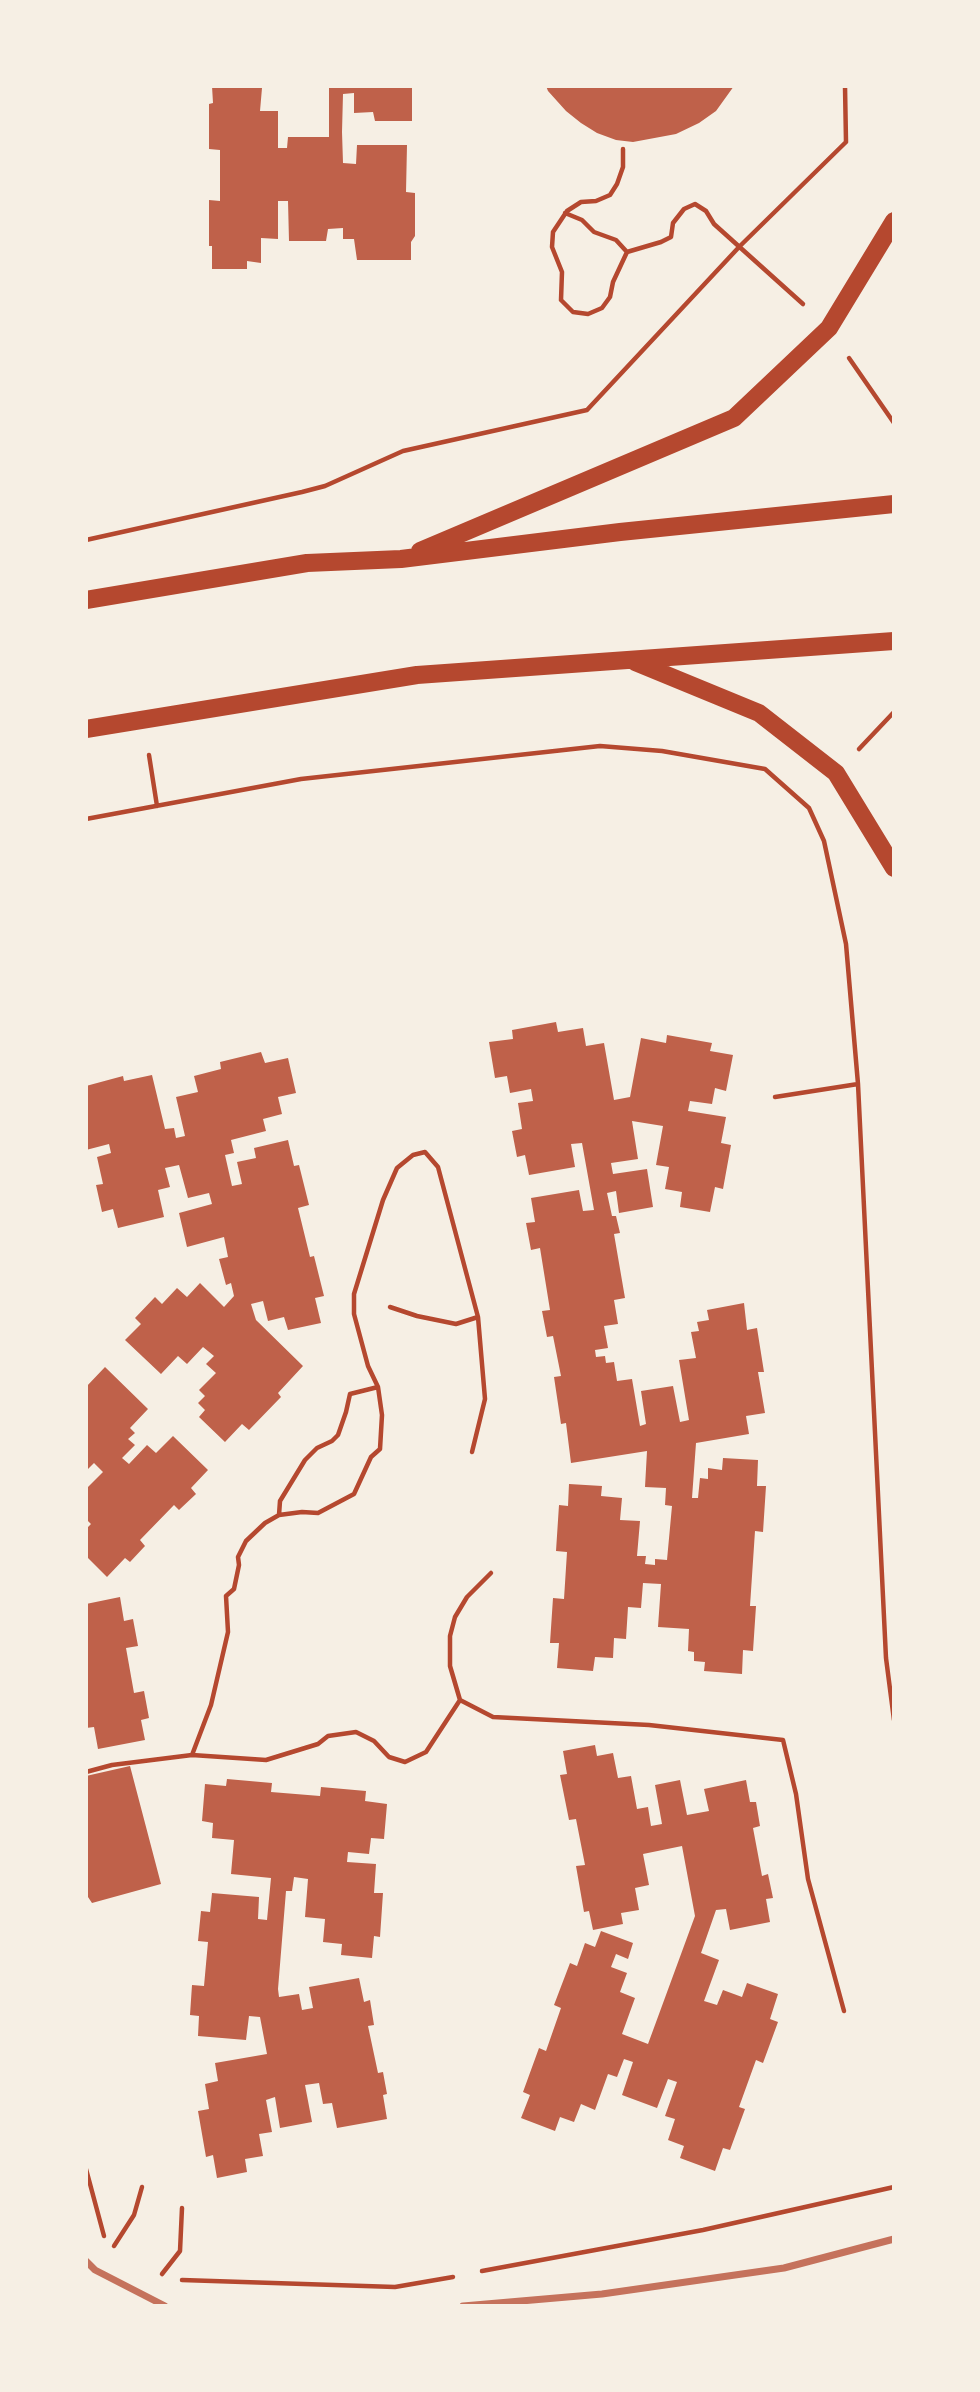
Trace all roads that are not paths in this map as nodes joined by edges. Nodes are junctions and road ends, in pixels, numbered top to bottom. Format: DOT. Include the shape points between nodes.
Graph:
graph roads {
  1 [pos="894,221"];
  2 [pos="894,504"];
  3 [pos="401,559"];
  4 [pos="86,600"];
  5 [pos="894,641"];
  6 [pos="632,661"];
  7 [pos="86,729"];
  8 [pos="894,868"];
  9 [pos="894,2239"];
  10 [pos="86,2261"];
  11 [pos="164,2306"];
  12 [pos="463,2306"];
  1 -- 3 [label="main road" via="829,328 734,418"];
  2 -- 3 [label="main road"];
  3 -- 4 [label="main road" via="307,563"];
  5 -- 6 [label="main road"];
  6 -- 7 [label="main road" via="416,675"];
  6 -- 8 [label="main road" via="759,713 836,773"];
  9 -- 12 [label="street" via="784,2268 602,2294"];
  10 -- 11 [label="street"];
}
